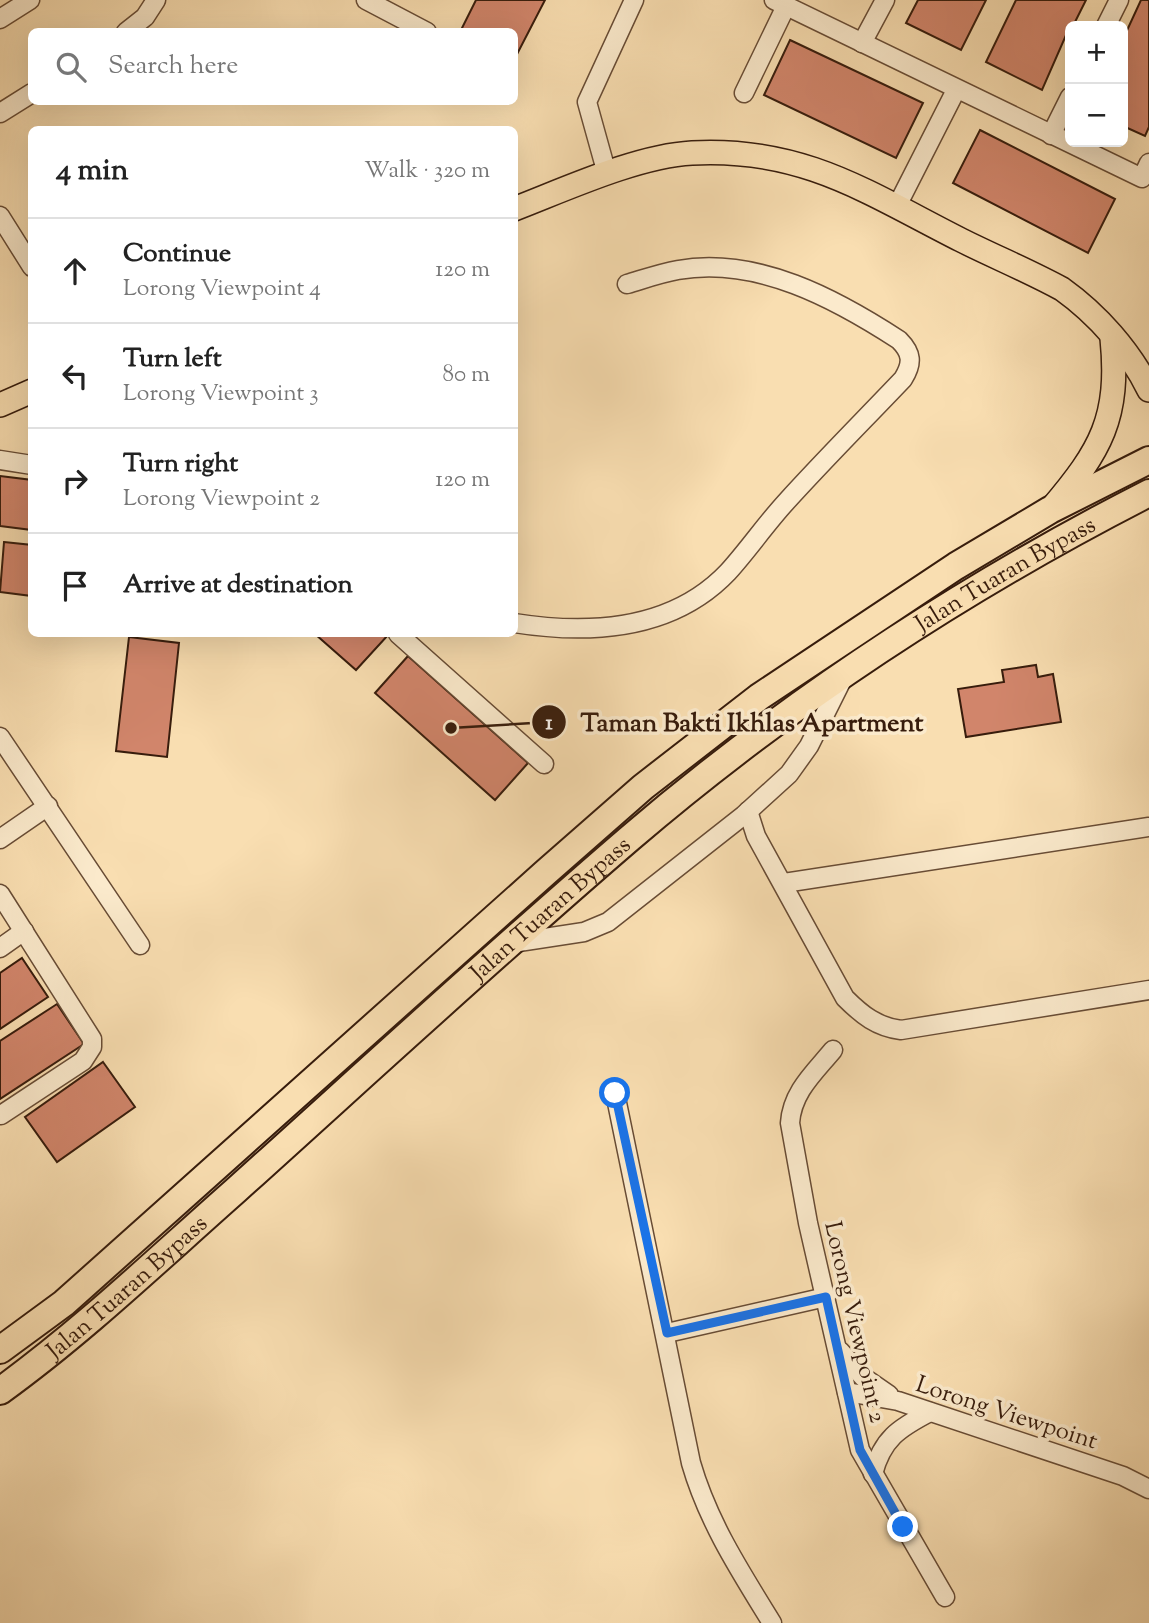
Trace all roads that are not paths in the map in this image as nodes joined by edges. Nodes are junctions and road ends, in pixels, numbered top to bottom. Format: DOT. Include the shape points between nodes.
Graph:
graph roads {
  1 [pos="30,0"];
  2 [pos="156,0"];
  3 [pos="366,0"];
  4 [pos="634,0"];
  5 [pos="885,0"];
  6 [pos="1119,0"];
  7 [pos="780,3"];
  8 [pos="0,19"];
  9 [pos="1108,21"];
  10 [pos="131,28"];
  11 [pos="419,28"];
  12 [pos="862,43"];
  13 [pos="956,90"];
  14 [pos="744,93"];
  15 [pos="28,96"];
  16 [pos="1065,107"];
  17 [pos="0,114"];
  18 [pos="1051,135"];
  19 [pos="1149,163"];
  20 [pos="607,174"];
  21 [pos="897,206"];
  22 [pos="518,207"];
  23 [pos="0,216"];
  24 [pos="28,261"];
  25 [pos="626,284"];
  26 [pos="1112,338"];
  27 [pos="1144,365"];
  28 [pos="1149,390"];
  29 [pos="28,393"];
  30 [pos="0,405"];
  31 [pos="0,460"];
  32 [pos="1149,460"];
  33 [pos="28,464"];
  34 [pos="1149,493"];
  35 [pos="1050,510"];
  36 [pos="518,624"];
  37 [pos="401,637"];
  38 [pos="846,672"];
  39 [pos="0,737"];
  40 [pos="544,764"];
  41 [pos="48,806"];
  42 [pos="748,811"];
  43 [pos="734,823"];
  44 [pos="1149,827"];
  45 [pos="756,836"];
  46 [pos="0,839"];
  47 [pos="784,883"];
  48 [pos="0,894"];
  49 [pos="24,931"];
  50 [pos="512,943"];
  51 [pos="140,945"];
  52 [pos="0,948"];
  53 [pos="1149,990"];
  54 [pos="833,1050"];
  55 [pos="615,1093"];
  56 [pos="1,1115"];
  57 [pos="826,1297"];
  58 [pos="667,1333"];
  59 [pos="836,1345"];
  60 [pos="0,1350"];
  61 [pos="0,1391"];
  62 [pos="847,1392"];
  63 [pos="898,1401"];
  64 [pos="930,1412"];
  65 [pos="873,1474"];
  66 [pos="1149,1489"];
  67 [pos="945,1597"];
  68 [pos="772,1623"];
  1 -- 8 [label="street"];
  2 -- 10 [label="street"];
  3 -- 11 [label="street"];
  4 -- 20 [label="street" via="587,102"];
  5 -- 12 [label="street"];
  6 -- 9 [label="street"];
  7 -- 12 [label="street"];
  7 -- 14 [label="street"];
  12 -- 13 [label="street"];
  13 -- 18 [label="street"];
  13 -- 21 [label="street"];
  15 -- 17 [label="street"];
  16 -- 18 [label="street"];
  18 -- 19 [label="street" via="1142,178"];
  20 -- 21 [label="main road" via="690,153 750,157 835,175"];
  20 -- 22 [label="main road"];
  21 -- 26 [label="main road" via="1062,289 1081,302"];
  23 -- 24 [label="street"];
  25 -- 36 [label="street" via="703,268 781,281 814,291 899,340 908,348 910,365 903,379 705,592 646,621 617,628"];
  26 -- 27 [label="main road"];
  26 -- 35 [label="main road" via="1114,383 1106,424 1088,464"];
  27 -- 28 [label="main road"];
  29 -- 30 [label="main road"];
  31 -- 33 [label="street"];
  32 -- 35 [label="highway, Jalan Tuaran Bypass"];
  34 -- 38 [label="highway, Jalan Tuaran Bypass" via="951,601"];
  35 -- 60 [label="highway, Jalan Tuaran Bypass" via="759,697 643,788 64,1303"];
  37 -- 40 [label="street"];
  38 -- 42 [label="street" via="798,764"];
  38 -- 50 [label="highway, Jalan Tuaran Bypass" via="723,763"];
  39 -- 41 [label="street"];
  41 -- 46 [label="street"];
  41 -- 51 [label="street"];
  42 -- 43 [label="street"];
  42 -- 45 [label="street"];
  43 -- 45 [label="street"];
  43 -- 50 [label="street" via="608,922 584,932"];
  44 -- 47 [label="street"];
  45 -- 47 [label="street"];
  47 -- 53 [label="street" via="845,998 884,1028 901,1030"];
  48 -- 49 [label="street"];
  49 -- 52 [label="street"];
  49 -- 56 [label="street" via="92,1039 89,1054"];
  50 -- 61 [label="highway, Jalan Tuaran Bypass" via="82,1325"];
  54 -- 57 [label="street, Lorong Viewpoint 2" via="798,1093 790,1123"];
  55 -- 58 [label="street"];
  57 -- 58 [label="street"];
  57 -- 59 [label="street, Lorong Viewpoint 2"];
  58 -- 68 [label="street" via="700,1494 728,1552"];
  59 -- 62 [label="street, Lorong Viewpoint 2"];
  59 -- 63 [label="street" via="863,1377"];
  62 -- 63 [label="street, Lorong Viewpoint"];
  62 -- 65 [label="street, Lorong Viewpoint 2" via="860,1450"];
  63 -- 64 [label="street, Lorong Viewpoint"];
  64 -- 65 [label="street" via="895,1431"];
  64 -- 66 [label="street, Lorong Viewpoint" via="1123,1476"];
  65 -- 67 [label="street, Lorong Viewpoint 2"];
}
